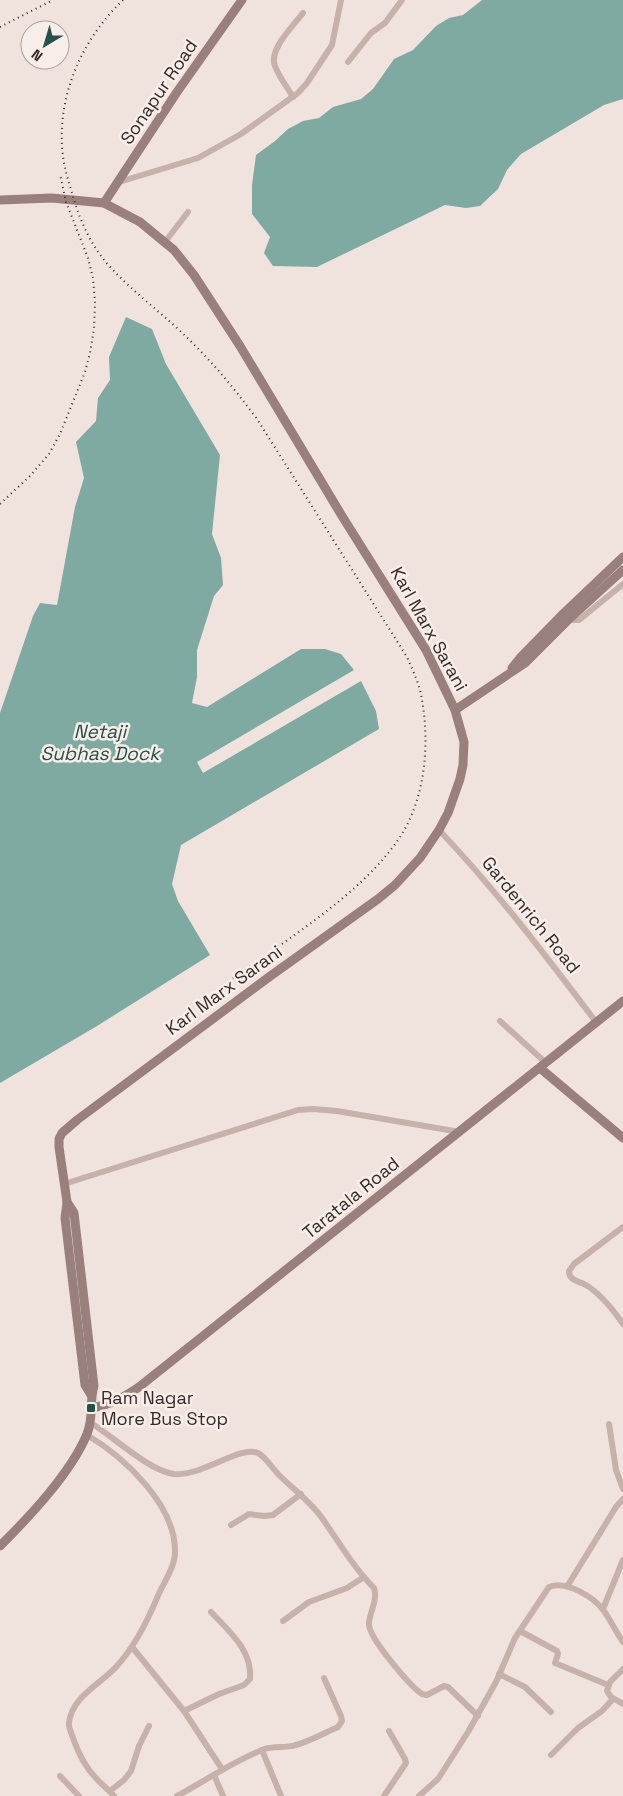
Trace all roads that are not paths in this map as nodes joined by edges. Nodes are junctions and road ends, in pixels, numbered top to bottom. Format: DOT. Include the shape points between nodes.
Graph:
graph roads {
  1 [pos="242,0"];
  2 [pos="342,0"];
  3 [pos="402,0"];
  4 [pos="304,13"];
  5 [pos="348,62"];
  6 [pos="292,97"];
  7 [pos="119,182"];
  8 [pos="0,200"];
  9 [pos="104,203"];
  10 [pos="188,212"];
  11 [pos="165,242"];
  12 [pos="623,557"];
  13 [pos="621,577"];
  14 [pos="566,616"];
  15 [pos="455,710"];
  16 [pos="439,830"];
  17 [pos="623,1001"];
  18 [pos="500,1021"];
  19 [pos="596,1022"];
  20 [pos="543,1066"];
  21 [pos="460,1132"];
  22 [pos="623,1138"];
  23 [pos="64,1184"];
  24 [pos="623,1226"];
  25 [pos="623,1324"];
  26 [pos="93,1408"];
  27 [pos="91,1422"];
  28 [pos="608,1424"];
  29 [pos="87,1435"];
  30 [pos="623,1489"];
  31 [pos="301,1494"];
  32 [pos="623,1499"];
  33 [pos="230,1525"];
  34 [pos="0,1546"];
  35 [pos="623,1560"];
  36 [pos="364,1577"];
  37 [pos="568,1586"];
  38 [pos="603,1609"];
  39 [pos="211,1612"];
  40 [pos="283,1621"];
  41 [pos="520,1631"];
  42 [pos="623,1642"];
  43 [pos="132,1647"];
  44 [pos="623,1669"];
  45 [pos="499,1674"];
  46 [pos="324,1678"];
  47 [pos="608,1685"];
  48 [pos="613,1699"];
  49 [pos="623,1704"];
  50 [pos="184,1711"];
  51 [pos="551,1712"];
  52 [pos="478,1716"];
  53 [pos="149,1726"];
  54 [pos="389,1731"];
  55 [pos="262,1750"];
  56 [pos="552,1755"];
  57 [pos="222,1769"];
  58 [pos="214,1775"];
  59 [pos="60,1776"];
  60 [pos="112,1794"];
  61 [pos="79,1796"];
  62 [pos="177,1796"];
  63 [pos="223,1796"];
  64 [pos="281,1796"];
  65 [pos="384,1796"];
  66 [pos="419,1796"];
  1 -- 7 [label="main road, Sonapur Road"];
  2 -- 6 [label="street" via="330,48 307,83"];
  3 -- 5 [label="street"];
  4 -- 6 [label="street" via="274,54 274,65"];
  6 -- 7 [label="street" via="241,134 198,158"];
  7 -- 9 [label="main road, Sonapur Road"];
  8 -- 9 [label="main road, Karl Marx Sarani" via="52,198"];
  9 -- 11 [label="main road, Karl Marx Sarani" via="140,222"];
  10 -- 11 [label="street"];
  11 -- 15 [label="main road, Karl Marx Sarani" via="194,276 240,346 426,650"];
  12 -- 14 [label="main road"];
  13 -- 14 [label="main road"];
  14 -- 15 [label="main road" via="508,673"];
  15 -- 16 [label="main road, Karl Marx Sarani" via="464,742 463,765"];
  16 -- 19 [label="street, Gardenrich Road" via="496,895"];
  16 -- 23 [label="main road, Karl Marx Sarani" via="415,864 378,899 62,1133 59,1147"];
  17 -- 19 [label="main road, Taratala Road"];
  18 -- 20 [label="street"];
  19 -- 20 [label="main road, Taratala Road"];
  20 -- 21 [label="main road, Taratala Road"];
  20 -- 22 [label="main road"];
  21 -- 23 [label="street" via="337,1111 298,1110"];
  21 -- 26 [label="main road, Taratala Road" via="139,1387 110,1404"];
  23 -- 26 [label="main road, Karl Marx Sarani" via="74,1213 94,1386 91,1395"];
  24 -- 25 [label="street" via="569,1271 572,1279 588,1286 618,1312"];
  26 -- 27 [label="main road, Karl Marx Sarani"];
  27 -- 29 [label="main road, Karl Marx Sarani"];
  27 -- 31 [label="street" via="151,1466 170,1474 198,1471 240,1453 259,1454"];
  28 -- 30 [label="street" via="616,1470"];
  29 -- 34 [label="main road, Karl Marx Sarani" via="56,1483"];
  29 -- 43 [label="street" via="105,1446 141,1478 163,1510 174,1537 176,1554 169,1574"];
  31 -- 33 [label="street" via="273,1515 249,1514"];
  31 -- 36 [label="street"];
  32 -- 37 [label="street"];
  35 -- 38 [label="street"];
  36 -- 40 [label="street" via="309,1602"];
  36 -- 52 [label="street" via="376,1593 368,1624 384,1653 420,1693 428,1695 441,1686 448,1687"];
  37 -- 38 [label="street"];
  37 -- 41 [label="street" via="557,1584 549,1587"];
  38 -- 42 [label="street"];
  39 -- 50 [label="street" via="249,1658 250,1679 244,1685"];
  41 -- 45 [label="street"];
  41 -- 47 [label="street" via="557,1652 555,1663"];
  43 -- 50 [label="street"];
  43 -- 60 [label="street" via="116,1667 85,1693 68,1724 86,1767"];
  44 -- 47 [label="street"];
  45 -- 51 [label="street" via="525,1688"];
  45 -- 52 [label="street"];
  46 -- 55 [label="street" via="341,1716 341,1724 297,1745"];
  47 -- 48 [label="street" via="608,1694"];
  48 -- 49 [label="street"];
  48 -- 56 [label="street"];
  50 -- 57 [label="street"];
  52 -- 66 [label="street" via="438,1779"];
  53 -- 60 [label="street" via="128,1776"];
  54 -- 65 [label="street" via="406,1763"];
  55 -- 57 [label="street"];
  55 -- 64 [label="street"];
  57 -- 58 [label="street"];
  58 -- 62 [label="street"];
  58 -- 63 [label="street"];
  59 -- 61 [label="street"];
}
